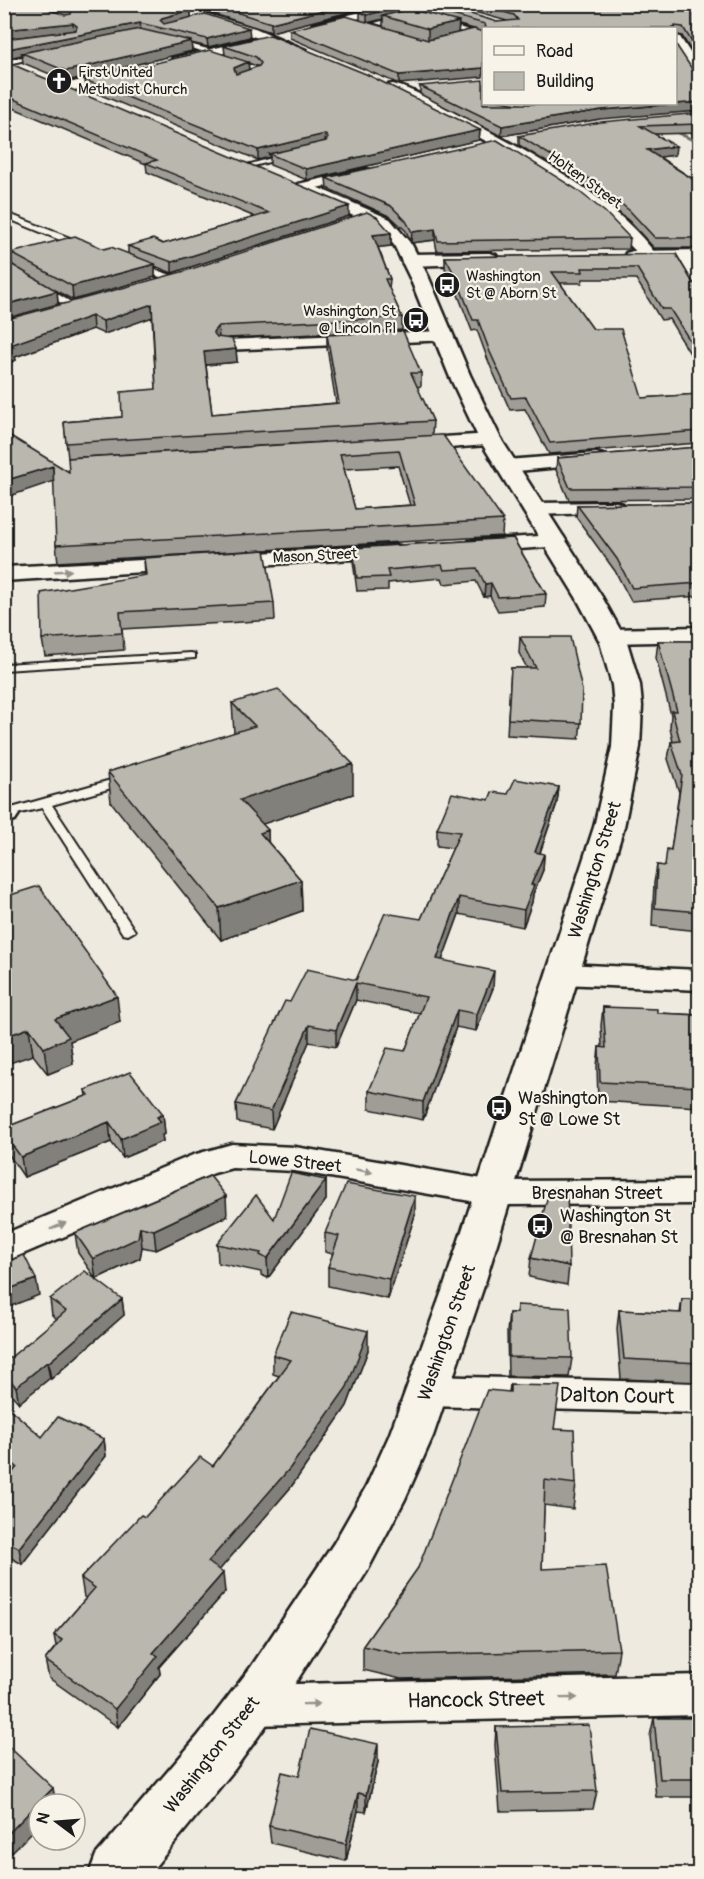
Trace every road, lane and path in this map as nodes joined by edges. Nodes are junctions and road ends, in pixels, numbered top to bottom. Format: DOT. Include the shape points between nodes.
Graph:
graph roads {
  1 [pos="160,4"];
  2 [pos="409,10"];
  3 [pos="345,20"];
  4 [pos="431,22"];
  5 [pos="367,27"];
  6 [pos="387,32"];
  7 [pos="474,33"];
  8 [pos="691,35"];
  9 [pos="462,36"];
  10 [pos="482,36"];
  11 [pos="270,38"];
  12 [pos="677,38"];
  13 [pos="169,41"];
  14 [pos="677,41"];
  15 [pos="210,53"];
  16 [pos="46,54"];
  17 [pos="316,56"];
  18 [pos="226,60"];
  19 [pos="5,62"];
  20 [pos="164,64"];
  21 [pos="677,69"];
  22 [pos="131,72"];
  23 [pos="697,74"];
  24 [pos="381,83"];
  25 [pos="66,88"];
  26 [pos="420,88"];
  27 [pos="399,90"];
  28 [pos="111,107"];
  29 [pos="521,140"];
  30 [pos="501,144"];
  31 [pos="478,149"];
  32 [pos="292,155"];
  33 [pos="239,160"];
  34 [pos="384,169"];
  35 [pos="303,187"];
  36 [pos="4,214"];
  37 [pos="85,247"];
  38 [pos="650,257"];
  39 [pos="690,257"];
  40 [pos="615,258"];
  41 [pos="513,259"];
  42 [pos="410,260"];
  43 [pos="129,263"];
  44 [pos="182,277"];
  45 [pos="35,284"];
  46 [pos="143,288"];
  47 [pos="699,288"];
  48 [pos="94,302"];
  49 [pos="75,307"];
  50 [pos="55,312"];
  51 [pos="442,336"];
  52 [pos="225,345"];
  53 [pos="397,446"];
  54 [pos="499,453"];
  55 [pos="620,457"];
  56 [pos="641,508"];
  57 [pos="535,509"];
  58 [pos="555,541"];
  59 [pos="460,547"];
  60 [pos="414,550"];
  61 [pos="4,574"];
  62 [pos="699,634"];
  63 [pos="610,636"];
  64 [pos="191,656"];
  65 [pos="4,667"];
  66 [pos="137,776"];
  67 [pos="45,803"];
  68 [pos="5,814"];
  69 [pos="128,931"];
  70 [pos="563,974"];
  71 [pos="699,980"];
  72 [pos="699,1192"];
  73 [pos="494,1193"];
  74 [pos="4,1249"];
  75 [pos="427,1391"];
  76 [pos="699,1398"];
  77 [pos="699,1695"];
  78 [pos="252,1705"];
  79 [pos="116,1875"];
  1 -- 11 [label="street"];
  2 -- 3 [label="street"];
  2 -- 5 [label="lane"];
  3 -- 5 [label="lane"];
  3 -- 11 [label="street"];
  4 -- 7 [label="lane"];
  5 -- 6 [label="lane"];
  7 -- 9 [label="lane"];
  7 -- 10 [label="lane"];
  8 -- 12 [label="street"];
  11 -- 15 [label="street"];
  11 -- 17 [label="street"];
  13 -- 15 [label="lane"];
  14 -- 23 [label="street"];
  15 -- 18 [label="lane"];
  15 -- 20 [label="street"];
  16 -- 19 [label="lane"];
  19 -- 25 [label="main road"];
  21 -- 23 [label="street"];
  22 -- 25 [label="street"];
  24 -- 27 [label="street, Holten Street"];
  25 -- 28 [label="main road"];
  26 -- 27 [label="street"];
  27 -- 30 [label="street, Holten Street"];
  29 -- 30 [label="street"];
  30 -- 31 [label="street"];
  30 -- 38 [label="street, Holten Street" via="587,198"];
  32 -- 33 [label="lane"];
  33 -- 35 [label="main road, Washington Street"];
  34 -- 35 [label="street"];
  35 -- 42 [label="main road, Washington Street" via="360,220 393,230"];
  36 -- 37 [label="lane"];
  38 -- 39 [label="main road"];
  38 -- 40 [label="main road"];
  39 -- 47 [label="street"];
  41 -- 42 [label="main road"];
  42 -- 51 [label="main road, Washington Street"];
  43 -- 44 [label="lane"];
  44 -- 46 [label="street"];
  45 -- 49 [label="lane"];
  48 -- 49 [label="street"];
  49 -- 50 [label="street"];
  51 -- 52 [label="street"];
  51 -- 54 [label="main road, Washington Street"];
  53 -- 54 [label="street"];
  54 -- 55 [label="street"];
  54 -- 57 [label="main road, Washington Street"];
  56 -- 57 [label="street"];
  57 -- 58 [label="main road, Washington Street"];
  58 -- 59 [label="street"];
  58 -- 63 [label="main road, Washington Street"];
  61 -- 60 [label="street, Mason Street, one-way"];
  62 -- 63 [label="street"];
  63 -- 70 [label="main road, Washington Street" via="622,666 626,694 624,766"];
  64 -- 65 [label="lane"];
  66 -- 67 [label="lane"];
  67 -- 68 [label="lane"];
  67 -- 69 [label="lane"];
  70 -- 71 [label="street"];
  70 -- 73 [label="main road, Washington Street"];
  72 -- 73 [label="street, Bresnahan Street"];
  74 -- 73 [label="street, Lowe Street, one-way" via="188,1170 232,1156 295,1159"];
  73 -- 75 [label="main road, Washington Street"];
  75 -- 76 [label="street, Dalton Court"];
  75 -- 78 [label="main road, Washington Street" via="383,1499 350,1558"];
  78 -- 77 [label="street, Hancock Street, one-way"];
  78 -- 79 [label="main road, Washington Street"];
}
